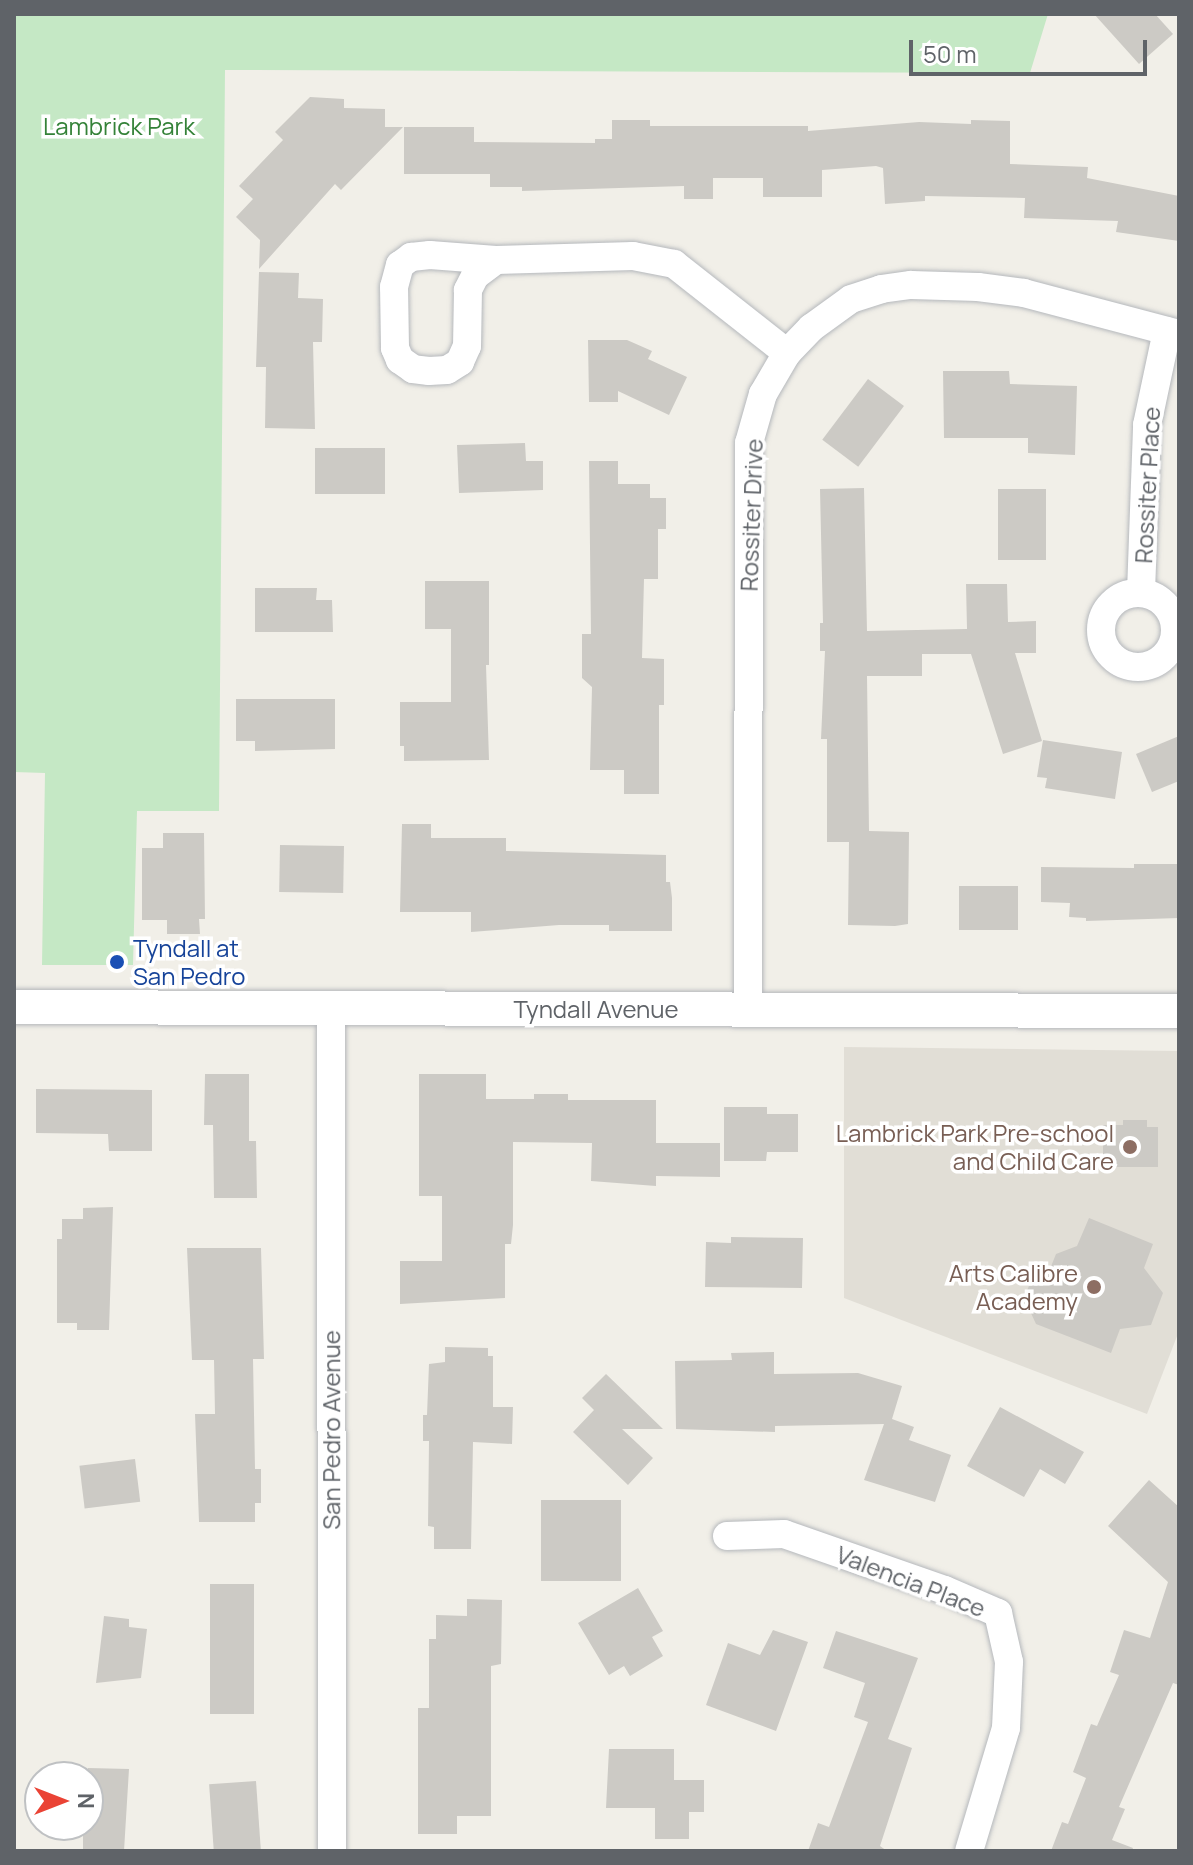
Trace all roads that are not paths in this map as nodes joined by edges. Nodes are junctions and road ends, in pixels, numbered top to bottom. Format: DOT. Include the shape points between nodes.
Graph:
graph roads {
  1 [pos="496,260"];
  2 [pos="1173,332"];
  3 [pos="787,353"];
  4 [pos="1141,592"];
  5 [pos="14,1007"];
  6 [pos="331,1009"];
  7 [pos="748,1010"];
  8 [pos="1179,1011"];
  9 [pos="727,1536"];
  10 [pos="332,1851"];
  11 [pos="969,1851"];
  1 -- 1 [label="street" via="430,255 411,257 400,265 394,287 395,348 400,360 429,371 447,370 460,362 467,346 468,290 475,276"];
  1 -- 3 [label="street" via="633,256 674,264"];
  2 -- 3 [label="street, Rossiter Drive" via="1024,293 911,285 851,299"];
  2 -- 4 [label="street, Rossiter Place" via="1147,425"];
  3 -- 7 [label="street, Rossiter Drive" via="763,394 749,443"];
  5 -- 6 [label="street, Tyndall Avenue"];
  6 -- 7 [label="street, Tyndall Avenue"];
  6 -- 10 [label="street, San Pedro Avenue"];
  7 -- 8 [label="street, Tyndall Avenue"];
  9 -- 11 [label="street, Valencia Place" via="784,1534 998,1613 1009,1662 1006,1728"];
}
